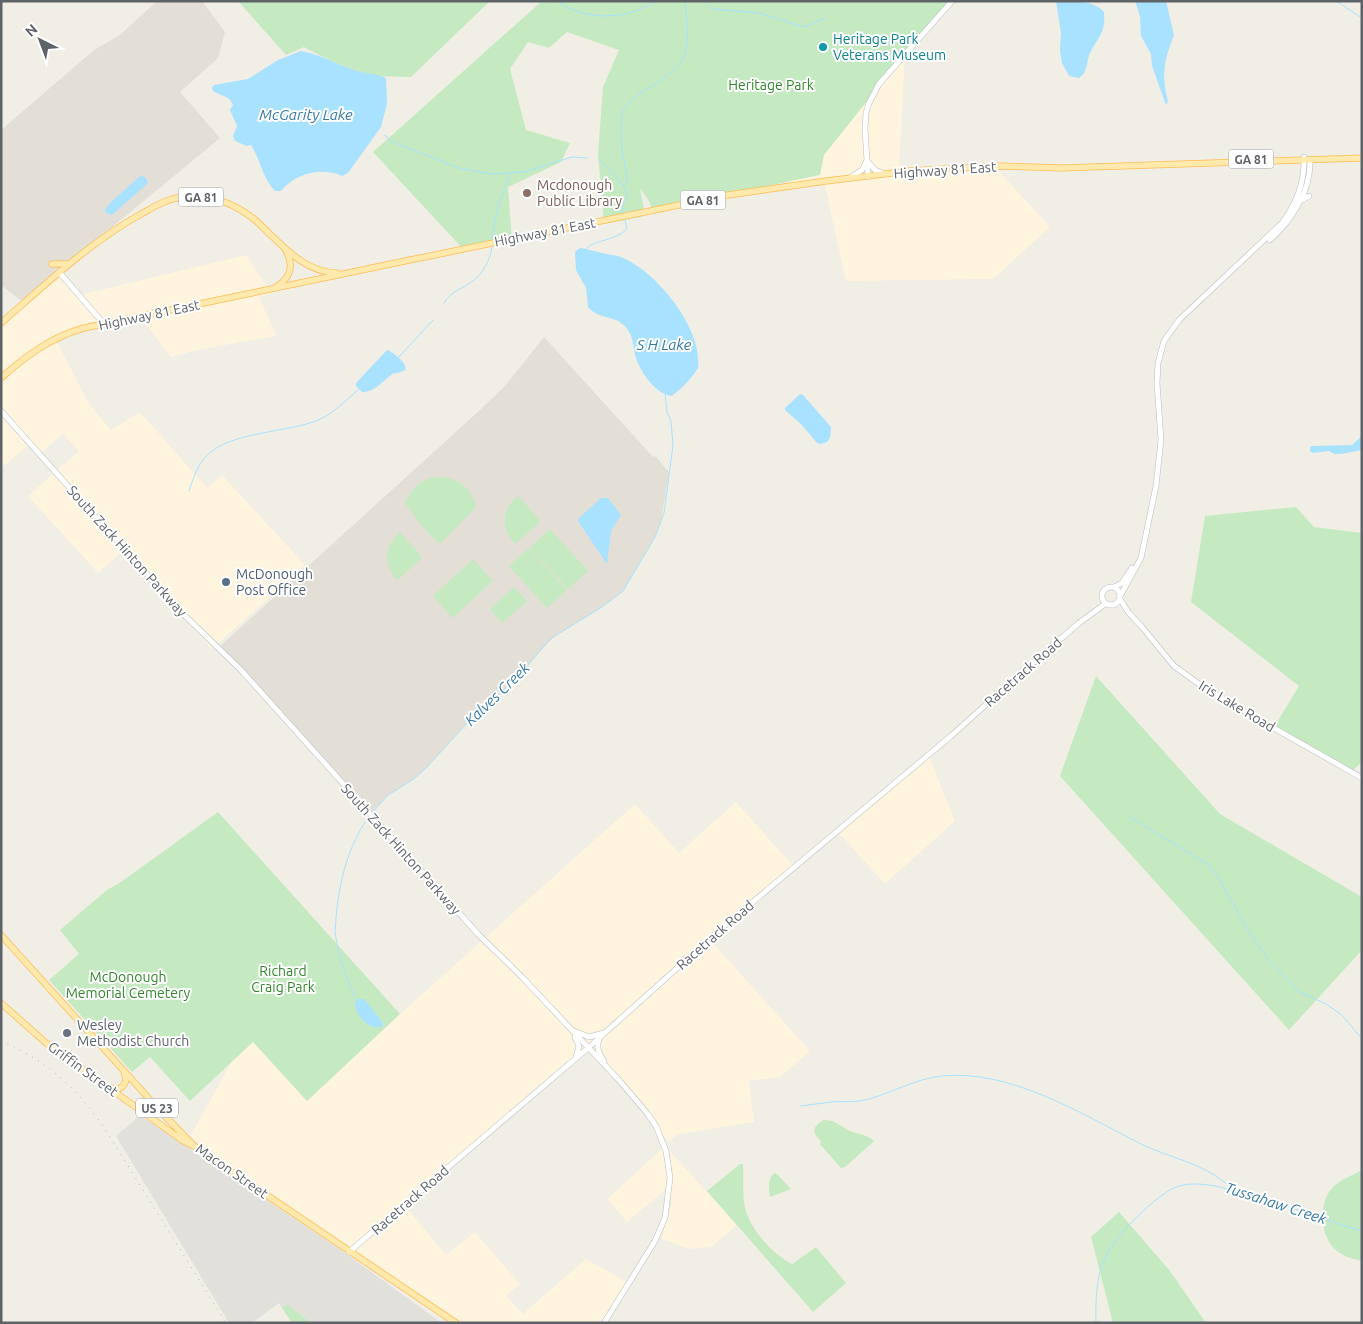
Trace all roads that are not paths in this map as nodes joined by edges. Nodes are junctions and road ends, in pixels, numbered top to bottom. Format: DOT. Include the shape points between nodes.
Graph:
graph roads {
  1 [pos="952,1"];
  2 [pos="1362,157"];
  3 [pos="1306,159"];
  4 [pos="867,160"];
  5 [pos="887,174"];
  6 [pos="868,177"];
  7 [pos="845,179"];
  8 [pos="1309,196"];
  9 [pos="1300,201"];
  10 [pos="282,246"];
  11 [pos="52,264"];
  12 [pos="68,264"];
  13 [pos="59,272"];
  14 [pos="347,273"];
  15 [pos="1218,284"];
  16 [pos="272,290"];
  17 [pos="1,323"];
  18 [pos="104,324"];
  19 [pos="1,378"];
  20 [pos="1,412"];
  21 [pos="1141,552"];
  22 [pos="1114,587"];
  23 [pos="1102,597"];
  24 [pos="1120,598"];
  25 [pos="1105,604"];
  26 [pos="1112,606"];
  27 [pos="1129,613"];
  28 [pos="1083,620"];
  29 [pos="1362,778"];
  30 [pos="1,935"];
  31 [pos="1,1004"];
  32 [pos="571,1030"];
  33 [pos="607,1032"];
  34 [pos="599,1039"];
  35 [pos="588,1048"];
  36 [pos="574,1060"];
  37 [pos="121,1068"];
  38 [pos="610,1070"];
  39 [pos="630,1083"];
  40 [pos="109,1088"];
  41 [pos="633,1096"];
  42 [pos="194,1146"];
  43 [pos="349,1252"];
  44 [pos="456,1323"];
  45 [pos="604,1323"];
  1 -- 4 [label="street" via="879,84 866,113"];
  2 -- 3 [label="main road, Highway 81 East / GA 81"];
  3 -- 5 [label="main road, Highway 81 East / GA 81" via="1060,168 999,166"];
  3 -- 9 [label="street"];
  3 -- 15 [label="street" via="1299,192 1287,217"];
  4 -- 5 [label="street" via="875,170"];
  4 -- 6 [label="street"];
  4 -- 7 [label="street" via="862,170"];
  5 -- 6 [label="main road, Highway 81 East / GA 81"];
  6 -- 7 [label="main road, Highway 81 East / GA 81"];
  7 -- 14 [label="main road, Highway 81 East / GA 81" via="728,195"];
  8 -- 9 [label="street"];
  9 -- 15 [label="street" via="1276,235"];
  10 -- 12 [label="main road, GA 81" via="235,206 215,199 184,197 136,217"];
  10 -- 14 [label="main road, GA 81" via="316,270"];
  10 -- 16 [label="main road" via="290,259 290,272"];
  11 -- 12 [label="main road"];
  12 -- 13 [label="main road, GA 81"];
  13 -- 17 [label="main road, GA 81"];
  13 -- 18 [label="street"];
  14 -- 16 [label="main road, Highway 81 East / GA 81"];
  15 -- 21 [label="street" via="1176,323 1160,350 1157,376 1161,431 1159,468"];
  16 -- 18 [label="main road, Highway 81 East / GA 81"];
  18 -- 19 [label="main road, Highway 81 East / GA 81" via="71,332 47,343"];
  20 -- 32 [label="street, South Zack Hinton Parkway" via="176,607 241,670 478,935"];
  21 -- 22 [label="street" via="1124,581"];
  21 -- 24 [label="street"];
  22 -- 23 [label="street" via="1105,589"];
  22 -- 24 [label="street" via="1119,590"];
  23 -- 25 [label="street"];
  23 -- 28 [label="street, Racetrack Road"];
  24 -- 26 [label="street"];
  24 -- 27 [label="street, Iris Lake Road"];
  25 -- 26 [label="street"];
  25 -- 28 [label="street, Racetrack Road"];
  26 -- 27 [label="street, Iris Lake Road"];
  27 -- 29 [label="street, Iris Lake Road" via="1174,666 1199,684"];
  28 -- 33 [label="street, Racetrack Road" via="951,736 722,928"];
  30 -- 37 [label="main road, Macon Street / US 23"];
  31 -- 40 [label="main road, Griffin Street / US 23" via="46,1043"];
  32 -- 33 [label="street" via="590,1036"];
  32 -- 35 [label="street, South Zack Hinton Parkway"];
  32 -- 36 [label="street" via="579,1046"];
  33 -- 34 [label="street, Racetrack Road"];
  34 -- 35 [label="street, Racetrack Road"];
  34 -- 38 [label="street" via="598,1050"];
  35 -- 36 [label="street, Racetrack Road"];
  35 -- 38 [label="street, South Zack Hinton Parkway"];
  36 -- 43 [label="street, Racetrack Road"];
  37 -- 40 [label="main road" via="126,1077 124,1085 118,1089"];
  37 -- 42 [label="main road, Macon Street / US 23"];
  38 -- 41 [label="street, South Zack Hinton Parkway"];
  39 -- 41 [label="street"];
  40 -- 42 [label="main road, Griffin Street / US 23"];
  41 -- 45 [label="street, South Zack Hinton Parkway" via="656,1126 665,1147 670,1178 669,1198 655,1241"];
  42 -- 43 [label="main road, Macon Street / US 23"];
  43 -- 44 [label="main road, Macon Street / US 23"];
}
